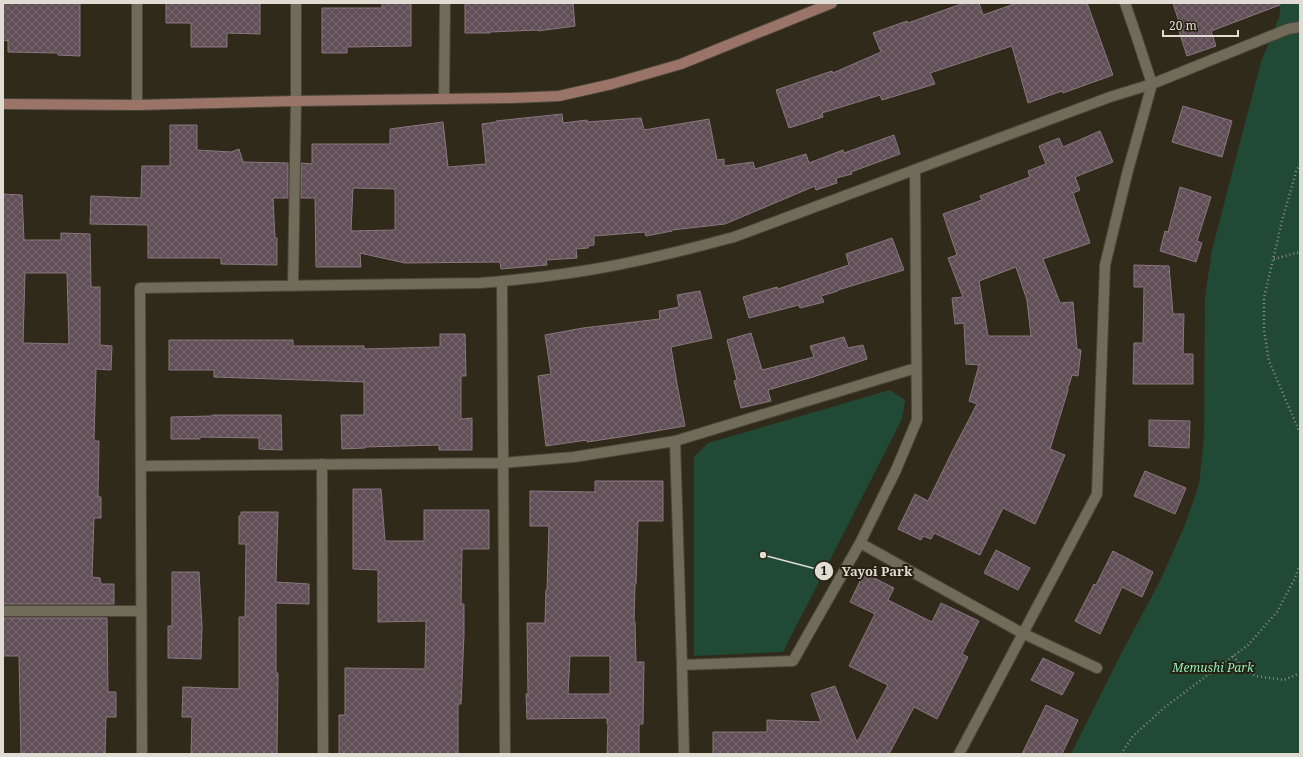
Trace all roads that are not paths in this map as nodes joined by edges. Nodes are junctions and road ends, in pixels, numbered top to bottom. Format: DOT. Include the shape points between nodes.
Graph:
graph roads {
  1 [pos="137,3"];
  2 [pos="296,3"];
  3 [pos="445,3"];
  4 [pos="832,3"];
  5 [pos="1125,3"];
  6 [pos="1300,28"];
  7 [pos="1152,84"];
  8 [pos="444,99"];
  9 [pos="296,101"];
  10 [pos="3,104"];
  11 [pos="137,105"];
  12 [pos="915,170"];
  13 [pos="502,281"];
  14 [pos="293,286"];
  15 [pos="916,368"];
  16 [pos="675,441"];
  17 [pos="502,463"];
  18 [pos="322,464"];
  19 [pos="141,466"];
  20 [pos="860,543"];
  21 [pos="3,611"];
  22 [pos="141,611"];
  23 [pos="1022,633"];
  24 [pos="682,665"];
  25 [pos="1097,668"];
  26 [pos="142,754"];
  27 [pos="324,754"];
  28 [pos="505,754"];
  29 [pos="684,754"];
  30 [pos="959,754"];
  1 -- 11 [label="street"];
  2 -- 9 [label="street"];
  3 -- 8 [label="street"];
  4 -- 8 [label="street" via="682,64 612,84 559,96"];
  5 -- 7 [label="street"];
  6 -- 7 [label="street" via="1288,29"];
  7 -- 12 [label="street" via="1110,97"];
  7 -- 23 [label="street" via="1105,265 1097,494"];
  8 -- 9 [label="street"];
  9 -- 11 [label="street"];
  9 -- 14 [label="street"];
  10 -- 11 [label="street"];
  12 -- 13 [label="street" via="734,237 673,253 589,270"];
  12 -- 15 [label="street"];
  13 -- 14 [label="street"];
  13 -- 17 [label="street"];
  14 -- 19 [label="street" via="140,288"];
  15 -- 16 [label="street"];
  15 -- 20 [label="street" via="917,420"];
  16 -- 17 [label="street" via="574,457"];
  16 -- 24 [label="street"];
  17 -- 18 [label="street"];
  17 -- 28 [label="street"];
  18 -- 19 [label="street"];
  18 -- 27 [label="street"];
  19 -- 22 [label="street"];
  20 -- 23 [label="street"];
  20 -- 24 [label="street" via="794,661"];
  21 -- 22 [label="street"];
  22 -- 26 [label="street"];
  23 -- 25 [label="street"];
  23 -- 30 [label="street"];
  24 -- 29 [label="street"];
}
